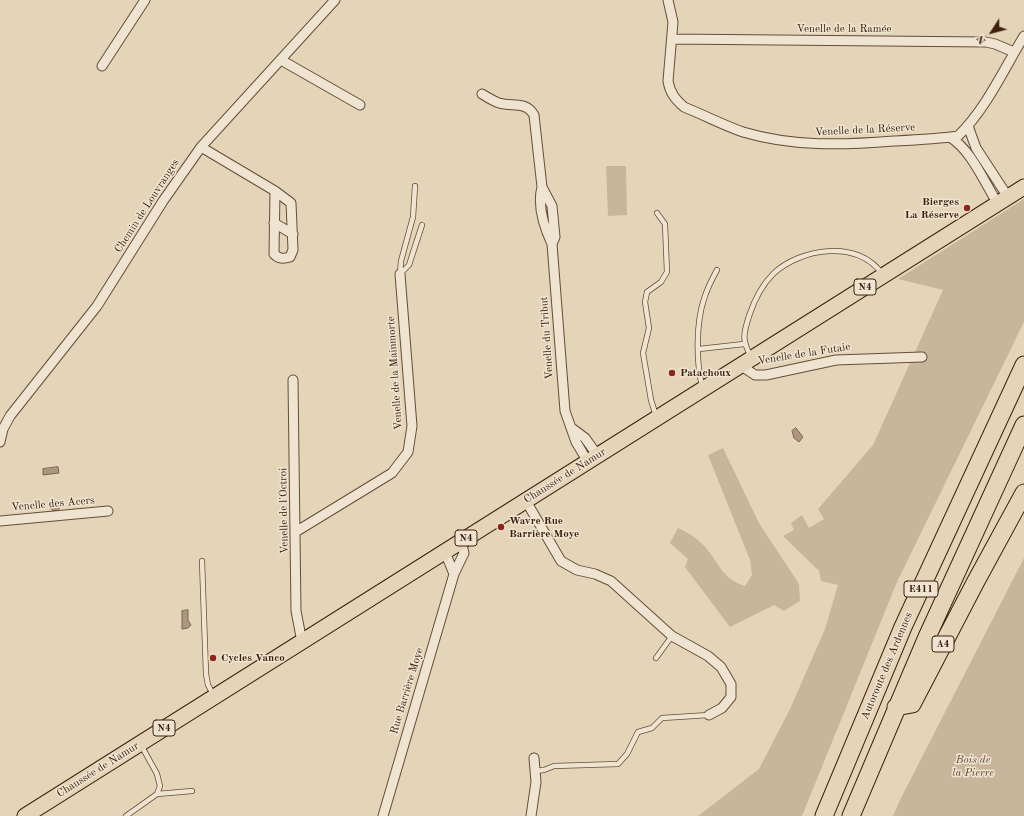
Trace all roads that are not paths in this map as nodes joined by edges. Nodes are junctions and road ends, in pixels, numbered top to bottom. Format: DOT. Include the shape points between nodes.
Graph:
graph roads {
  1 [pos="145,0"];
  2 [pos="335,0"];
  3 [pos="668,0"];
  4 [pos="1024,36"];
  5 [pos="673,38"];
  6 [pos="1014,52"];
  7 [pos="281,60"];
  8 [pos="102,66"];
  9 [pos="482,94"];
  10 [pos="360,104"];
  11 [pos="968,126"];
  12 [pos="950,137"];
  13 [pos="201,147"];
  14 [pos="415,186"];
  15 [pos="1024,187"];
  16 [pos="275,191"];
  17 [pos="1003,200"];
  18 [pos="656,213"];
  19 [pos="274,223"];
  20 [pos="422,224"];
  21 [pos="293,234"];
  22 [pos="717,270"];
  23 [pos="400,274"];
  24 [pos="883,275"];
  25 [pos="744,344"];
  26 [pos="699,350"];
  27 [pos="922,358"];
  28 [pos="746,362"];
  29 [pos="1024,365"];
  30 [pos="293,380"];
  31 [pos="703,389"];
  32 [pos="657,418"];
  33 [pos="1024,425"];
  34 [pos="0,442"];
  35 [pos="593,459"];
  36 [pos="1024,493"];
  37 [pos="526,501"];
  38 [pos="108,511"];
  39 [pos="0,521"];
  40 [pos="297,531"];
  41 [pos="461,541"];
  42 [pos="445,552"];
  43 [pos="202,561"];
  44 [pos="454,574"];
  45 [pos="672,636"];
  46 [pos="302,642"];
  47 [pos="656,658"];
  48 [pos="215,697"];
  49 [pos="896,707"];
  50 [pos="709,715"];
  51 [pos="140,743"];
  52 [pos="534,758"];
  53 [pos="536,771"];
  54 [pos="192,791"];
  55 [pos="157,794"];
  56 [pos="25,816"];
  57 [pos="126,816"];
  58 [pos="383,816"];
  59 [pos="530,816"];
  60 [pos="824,816"];
  61 [pos="851,816"];
  1 -- 8 [label="street"];
  2 -- 7 [label="street, Chemin de Louvranges"];
  3 -- 5 [label="street, Venelle de la Réserve" via="673,22"];
  4 -- 6 [label="street"];
  5 -- 6 [label="street, Venelle de la Ramée" via="986,42"];
  5 -- 12 [label="street, Venelle de la Réserve" via="668,81 673,96 684,106 743,132 775,140 823,145"];
  6 -- 11 [label="street"];
  7 -- 10 [label="street"];
  7 -- 13 [label="street, Chemin de Louvranges"];
  9 -- 35 [label="street, Venelle du Tribut" via="499,103 526,106 534,115 542,187 552,206 555,237 552,244 565,411 573,429 584,438"];
  11 -- 12 [label="street, Venelle de la Réserve" via="958,136"];
  11 -- 17 [label="street" via="976,148"];
  12 -- 17 [label="street" via="965,150"];
  13 -- 16 [label="street"];
  13 -- 34 [label="street, Chemin de Louvranges" via="163,201 97,306 10,416"];
  14 -- 23 [label="lane" via="413,217"];
  15 -- 17 [label="main road, Chaussée de Namur / N4"];
  16 -- 19 [label="street"];
  16 -- 21 [label="street" via="292,203"];
  17 -- 24 [label="main road, Chaussée de Namur / N4"];
  18 -- 32 [label="lane" via="665,224 667,272 661,282 647,292 645,302 650,328 643,353 651,400"];
  19 -- 21 [label="street"];
  19 -- 21 [label="street" via="274,254 278,258 290,257 293,250"];
  20 -- 23 [label="lane" via="409,264"];
  22 -- 26 [label="lane" via="704,298"];
  23 -- 40 [label="street, Venelle de la Mainmorte" via="412,426 408,452 392,473"];
  24 -- 25 [label="lane" via="872,261 847,253 819,252 793,260 774,274 760,291 746,326"];
  24 -- 28 [label="main road, Chaussée de Namur / N4"];
  25 -- 26 [label="lane"];
  25 -- 28 [label="lane"];
  26 -- 31 [label="lane"];
  27 -- 28 [label="street, Venelle de la Futaie" via="836,360 766,375 755,375"];
  28 -- 31 [label="main road, Chaussée de Namur / N4"];
  29 -- 60 [label="highway, Autoroute des Ardennes / E411" via="903,627"];
  30 -- 40 [label="street, Venelle de l'Octroi"];
  31 -- 32 [label="main road, Chaussée de Namur / N4"];
  32 -- 35 [label="main road, Chaussée de Namur / N4"];
  33 -- 49 [label="highway, E411"];
  35 -- 37 [label="main road, Chaussée de Namur / N4"];
  36 -- 49 [label="highway, A4" via="912,704"];
  37 -- 41 [label="main road, Chaussée de Namur / N4"];
  37 -- 45 [label="street" via="561,561 577,570 611,581"];
  38 -- 39 [label="street, Venelle des Acers"];
  40 -- 46 [label="street, Venelle de l'Octroi" via="296,611"];
  41 -- 42 [label="main road, Chaussée de Namur / N4"];
  41 -- 44 [label="street, Rue Barrière Moye" via="464,552"];
  42 -- 44 [label="street"];
  42 -- 46 [label="main road, Chaussée de Namur / N4"];
  43 -- 48 [label="lane" via="206,674 208,685"];
  44 -- 58 [label="street, Rue Barrière Moye"];
  45 -- 47 [label="lane"];
  45 -- 50 [label="street" via="716,662 728,677 732,689 731,697 722,708"];
  46 -- 48 [label="main road, Chaussée de Namur / N4"];
  48 -- 51 [label="main road, Chaussée de Namur / N4"];
  49 -- 61 [label="highway, E411"];
  50 -- 53 [label="lane" via="662,718 652,728 638,732 627,754 618,764 554,766"];
  51 -- 55 [label="lane" via="156,774 160,786"];
  51 -- 56 [label="main road, Chaussée de Namur / N4"];
  52 -- 53 [label="street"];
  53 -- 59 [label="street"];
  54 -- 55 [label="lane"];
  55 -- 57 [label="lane"];
}
